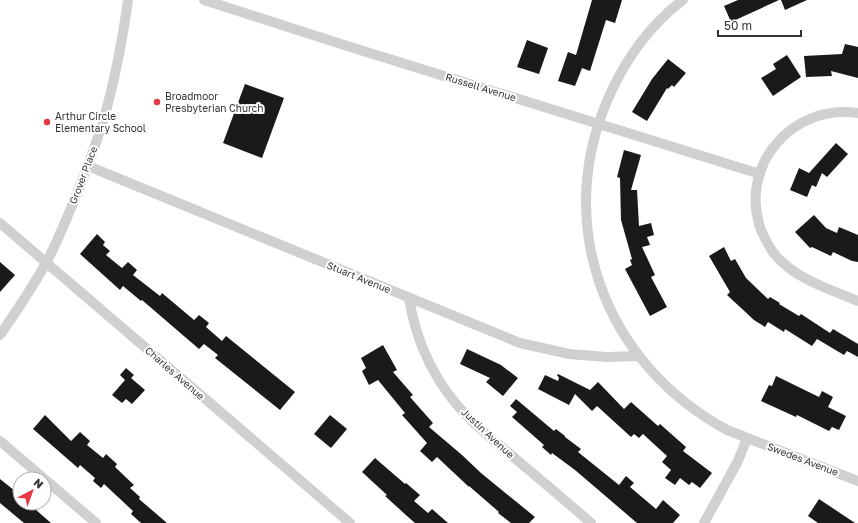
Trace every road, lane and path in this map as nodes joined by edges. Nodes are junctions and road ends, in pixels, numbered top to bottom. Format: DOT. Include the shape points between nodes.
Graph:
graph roads {
  1 [pos="128,0"];
  2 [pos="204,0"];
  3 [pos="683,0"];
  4 [pos="858,113"];
  5 [pos="598,124"];
  6 [pos="88,166"];
  7 [pos="760,174"];
  8 [pos="0,223"];
  9 [pos="46,263"];
  10 [pos="409,298"];
  11 [pos="858,301"];
  12 [pos="0,335"];
  13 [pos="638,356"];
  14 [pos="747,438"];
  15 [pos="0,440"];
  16 [pos="858,481"];
  17 [pos="96,523"];
  18 [pos="350,523"];
  19 [pos="591,523"];
  20 [pos="704,523"];
  1 -- 6 [label="street, Grover Place" via="111,90"];
  2 -- 5 [label="street, Russell Avenue"];
  3 -- 5 [label="street, Swedes Avenue" via="644,38 625,64"];
  4 -- 7 [label="street" via="823,114 797,125 776,144 765,159"];
  5 -- 7 [label="street, Russell Avenue"];
  5 -- 13 [label="street, Swedes Avenue" via="587,185 586,217 591,249 598,280 610,310"];
  6 -- 9 [label="street, Grover Place"];
  6 -- 10 [label="street, Stuart Avenue"];
  7 -- 11 [label="street" via="756,195 758,221 775,255 796,274"];
  8 -- 9 [label="street, Charles Avenue"];
  9 -- 12 [label="street, Grover Place"];
  9 -- 18 [label="street, Charles Avenue"];
  10 -- 13 [label="street, Stuart Avenue" via="504,337 552,352 590,357"];
  10 -- 19 [label="street, Justin Avenue" via="415,329 424,353 450,396 471,420"];
  13 -- 14 [label="street, Swedes Avenue" via="662,383 686,404 713,422"];
  14 -- 16 [label="street, Swedes Avenue"];
  14 -- 20 [label="street"];
  15 -- 17 [label="street"];
}
